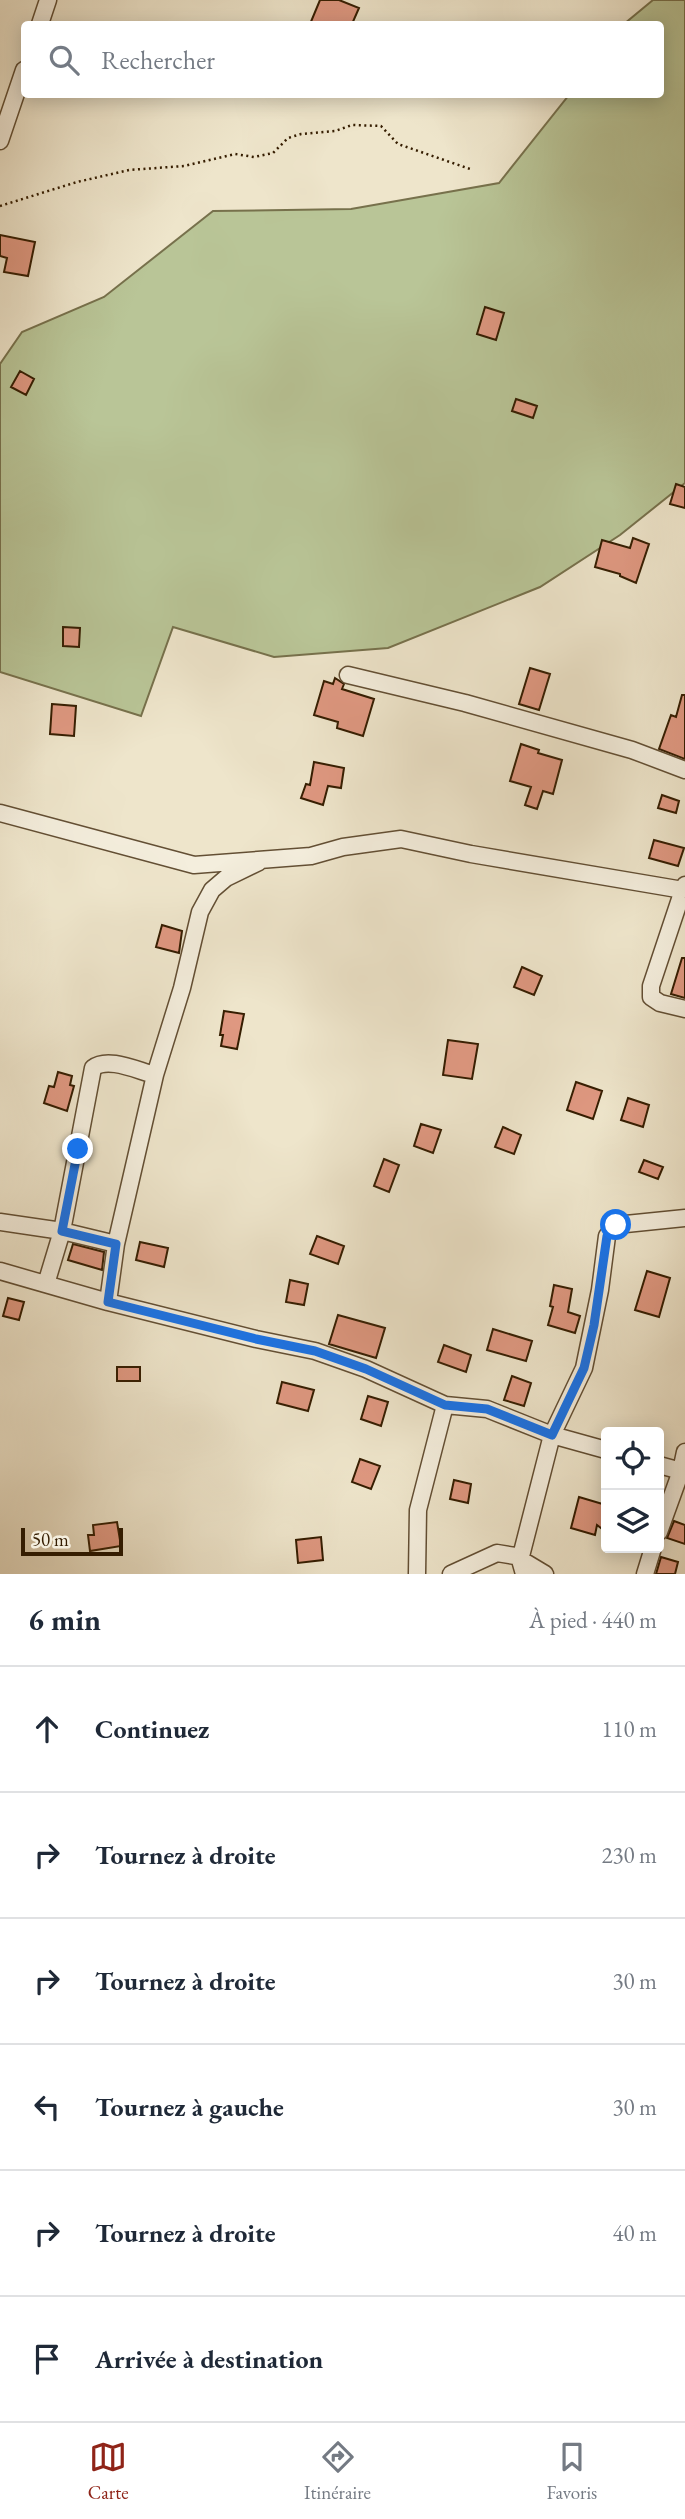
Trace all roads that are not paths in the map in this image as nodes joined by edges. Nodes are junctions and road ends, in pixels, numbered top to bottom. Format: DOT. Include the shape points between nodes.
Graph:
graph roads {
  1 [pos="48,0"];
  2 [pos="41,21"];
  3 [pos="21,78"];
  4 [pos="0,141"];
  5 [pos="348,675"];
  6 [pos="685,770"];
  7 [pos="0,813"];
  8 [pos="266,858"];
  9 [pos="684,887"];
  10 [pos="685,1009"];
  11 [pos="155,1075"];
  12 [pos="685,1217"];
  13 [pos="0,1222"];
  14 [pos="62,1231"];
  15 [pos="116,1244"];
  16 [pos="0,1271"];
  17 [pos="46,1284"];
  18 [pos="108,1302"];
  19 [pos="445,1405"];
  20 [pos="552,1435"];
  21 [pos="601,1449"];
  22 [pos="685,1452"];
  23 [pos="664,1466"];
  24 [pos="683,1471"];
  25 [pos="664,1519"];
  26 [pos="651,1553"];
  27 [pos="522,1567"];
  28 [pos="417,1574"];
  29 [pos="451,1574"];
  30 [pos="545,1574"];
  31 [pos="645,1574"];
  1 -- 2 [label="street"];
  3 -- 4 [label="street"];
  5 -- 6 [label="street" via="466,703 632,750"];
  7 -- 8 [label="street" via="194,865"];
  8 -- 9 [label="street" via="311,856 401,839"];
  8 -- 11 [label="street" via="226,878 212,890 200,912"];
  9 -- 10 [label="street" via="651,997"];
  11 -- 14 [label="street" via="108,1063 93,1068"];
  11 -- 15 [label="street"];
  12 -- 20 [label="street" via="616,1225 607,1236 584,1368"];
  13 -- 14 [label="street"];
  14 -- 15 [label="street"];
  14 -- 17 [label="street"];
  15 -- 18 [label="street"];
  16 -- 17 [label="street"];
  17 -- 18 [label="street"];
  18 -- 19 [label="street" via="315,1351"];
  19 -- 20 [label="street" via="487,1409"];
  19 -- 28 [label="street" via="418,1510"];
  20 -- 21 [label="street"];
  20 -- 27 [label="street"];
  22 -- 24 [label="street"];
  23 -- 24 [label="street"];
  24 -- 25 [label="street"];
  26 -- 31 [label="street"];
  27 -- 29 [label="street" via="506,1553 497,1553"];
  27 -- 30 [label="street"];
}
